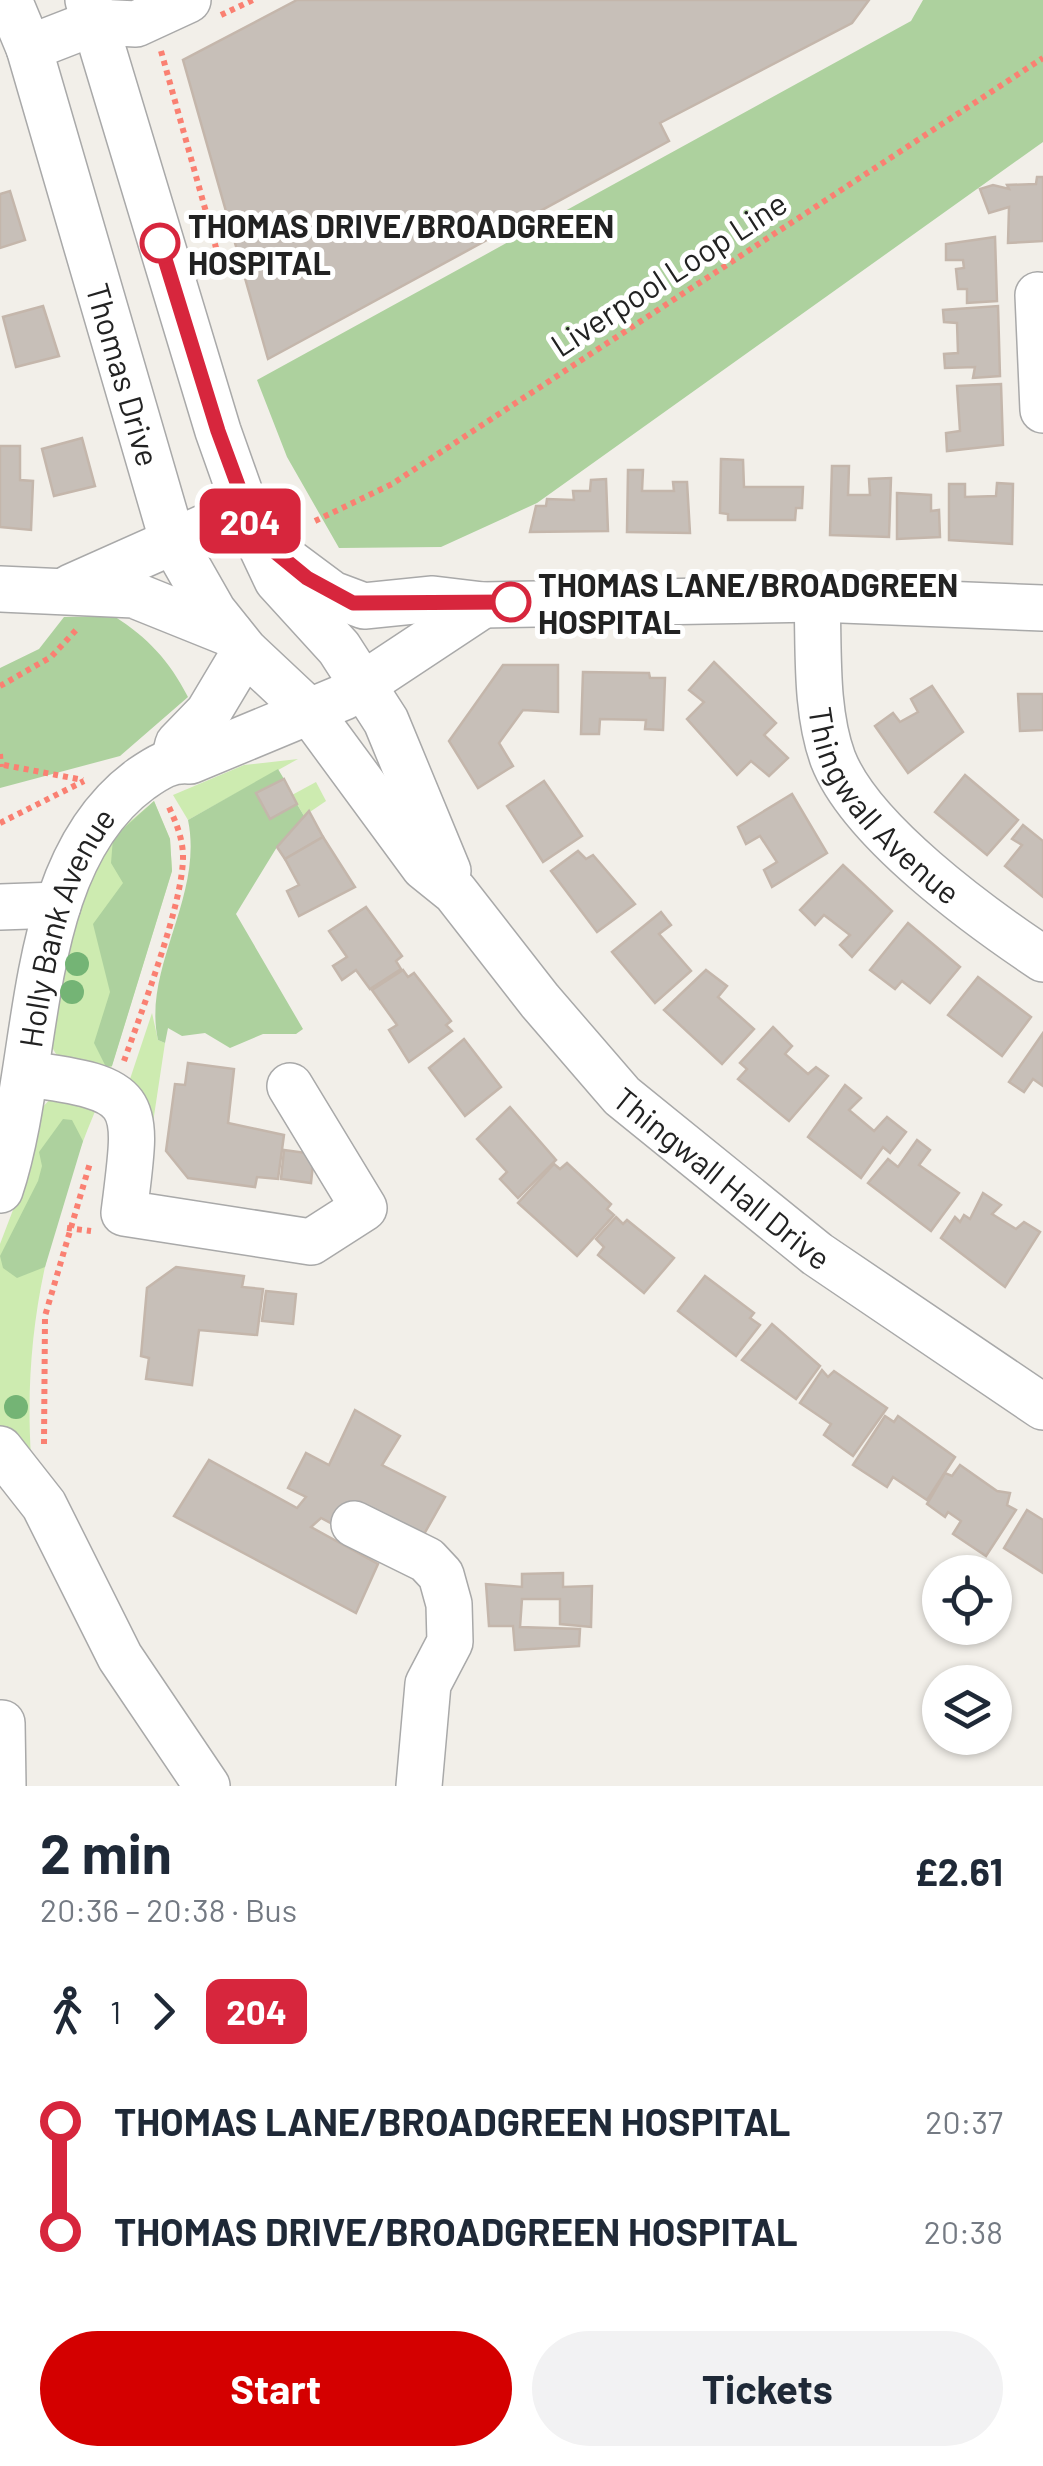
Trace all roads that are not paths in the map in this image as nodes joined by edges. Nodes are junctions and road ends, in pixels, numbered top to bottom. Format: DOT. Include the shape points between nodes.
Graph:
graph roads {
  1 [pos="9,0"];
  2 [pos="100,7"];
  3 [pos="188,20"];
  4 [pos="29,48"];
  5 [pos="1038,295"];
  6 [pos="1043,410"];
  7 [pos="255,532"];
  8 [pos="172,539"];
  9 [pos="0,588"];
  10 [pos="81,593"];
  11 [pos="816,599"];
  12 [pos="484,605"];
  13 [pos="1043,608"];
  14 [pos="238,643"];
  15 [pos="365,684"];
  16 [pos="310,712"];
  17 [pos="174,760"];
  18 [pos="455,892"];
  19 [pos="58,905"];
  20 [pos="0,908"];
  21 [pos="1043,959"];
  22 [pos="26,1074"];
  23 [pos="290,1086"];
  24 [pos="0,1190"];
  25 [pos="1043,1407"];
  26 [pos="0,1449"];
  27 [pos="354,1524"];
  28 [pos="2,1722"];
  29 [pos="4,1786"];
  30 [pos="207,1786"];
  31 [pos="419,1786"];
  1 -- 4 [label="street, Thomas Drive"];
  2 -- 3 [label="street" via="136,24"];
  2 -- 4 [label="street"];
  2 -- 7 [label="street" via="218,431"];
  4 -- 8 [label="street, Thomas Drive"];
  5 -- 6 [label="street"];
  7 -- 8 [label="street" via="229,519"];
  7 -- 12 [label="street" via="307,578 353,603 433,599"];
  7 -- 15 [label="street" via="277,580"];
  8 -- 10 [label="street"];
  8 -- 14 [label="street, Thomas Drive"];
  9 -- 10 [label="street"];
  10 -- 14 [label="street" via="144,598"];
  11 -- 12 [label="street"];
  11 -- 13 [label="street"];
  11 -- 21 [label="street, Thingwall Avenue" via="822,712 834,761 874,820 928,872"];
  12 -- 15 [label="street, Holly Bank Avenue"];
  14 -- 16 [label="street, Thomas Drive"];
  14 -- 17 [label="street, Holly Bank Avenue" via="208,713 178,744"];
  15 -- 16 [label="street, Holly Bank Avenue"];
  15 -- 18 [label="street, Thingwall Hall Drive"];
  16 -- 17 [label="street, Holly Bank Avenue" via="190,760"];
  16 -- 18 [label="street, Thingwall Hall Drive" via="424,867"];
  17 -- 19 [label="street, Holly Bank Avenue" via="130,788 86,838"];
  18 -- 25 [label="street, Thingwall Hall Drive" via="622,1096 817,1254"];
  19 -- 20 [label="street"];
  19 -- 22 [label="street, Holly Bank Avenue"];
  22 -- 23 [label="street" via="89,1082 110,1089 124,1106 132,1134 124,1213 312,1242 364,1208"];
  22 -- 24 [label="street, Holly Bank Avenue" via="15,1146"];
  26 -- 30 [label="street" via="44,1504 120,1657"];
  27 -- 31 [label="street" via="426,1560 441,1575 449,1604 450,1642 428,1684"];
  28 -- 29 [label="street"];
}
